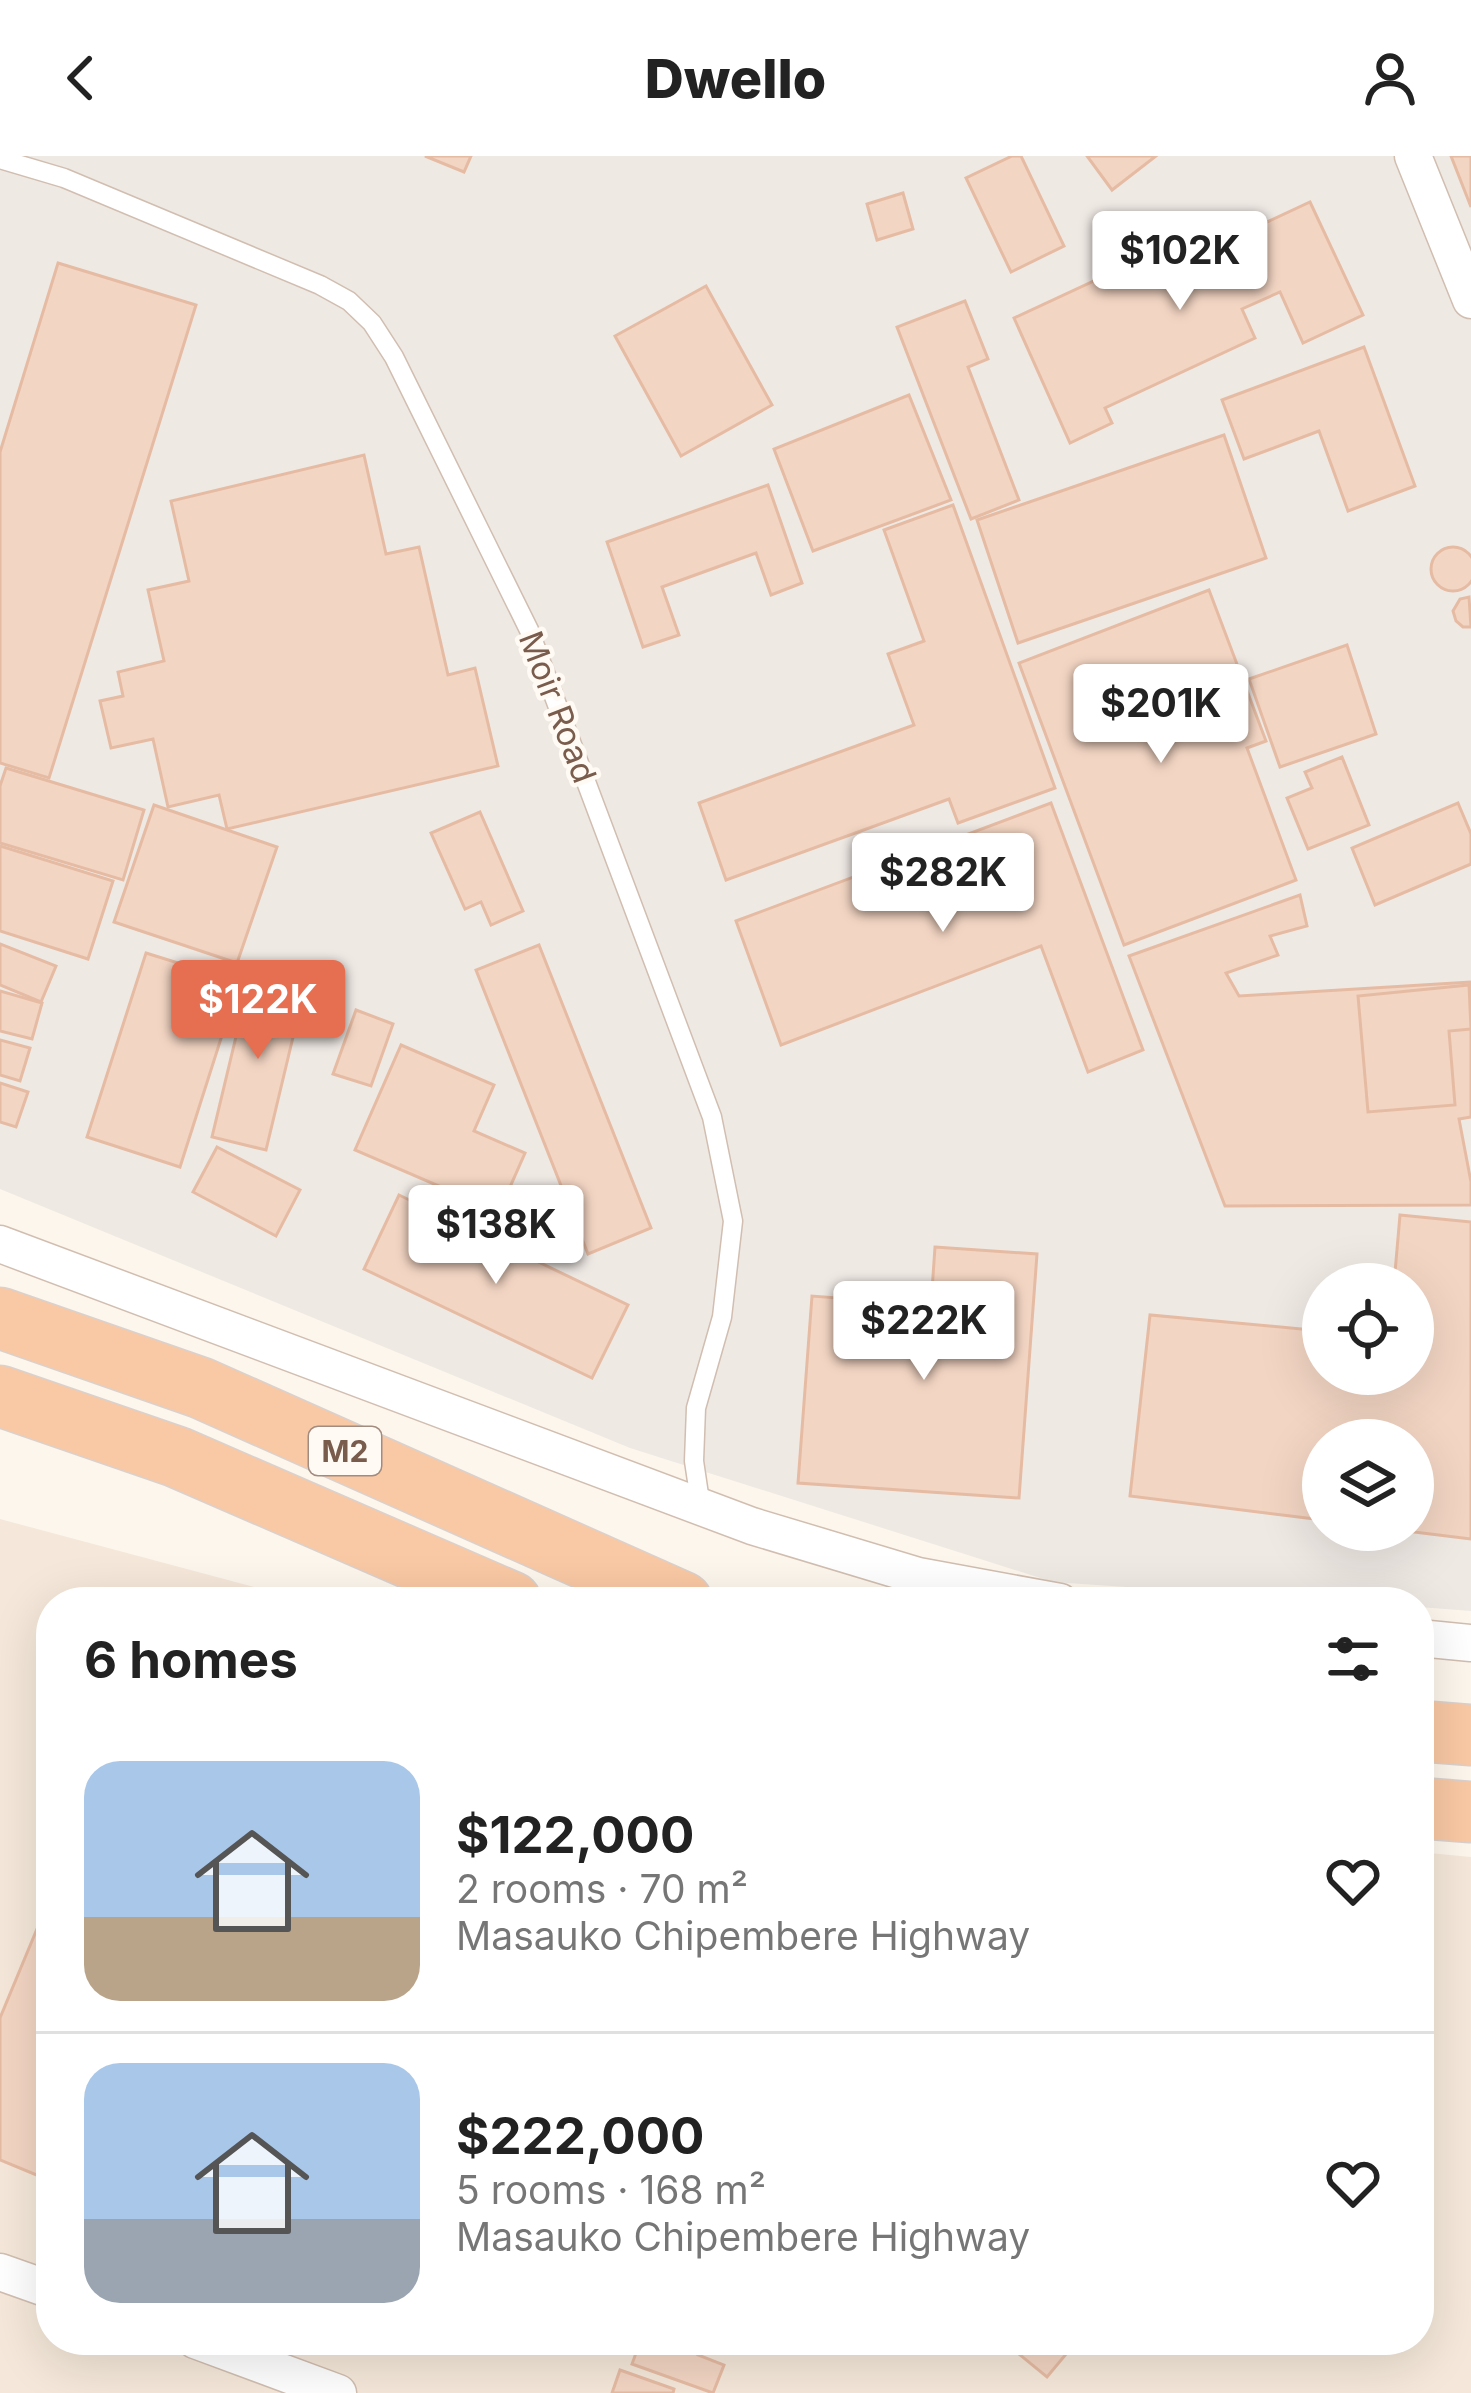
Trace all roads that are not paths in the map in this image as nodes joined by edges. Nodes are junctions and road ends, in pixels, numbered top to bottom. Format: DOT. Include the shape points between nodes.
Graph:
graph roads {
  1 [pos="1413,156"];
  2 [pos="0,159"];
  3 [pos="1471,300"];
  4 [pos="0,1244"];
  5 [pos="0,1318"];
  6 [pos="0,1396"];
  7 [pos="701,1508"];
  8 [pos="477,1587"];
  9 [pos="648,1587"];
  10 [pos="978,1587"];
  11 [pos="1434,1639"];
  12 [pos="1471,1643"];
  13 [pos="1434,1732"];
  14 [pos="1471,1735"];
  15 [pos="1434,1809"];
  16 [pos="1471,1812"];
  17 [pos="0,2272"];
  18 [pos="36,2285"];
  19 [pos="235,2355"];
  20 [pos="338,2393"];
  1 -- 3 [label="street"];
  2 -- 7 [label="lane, Moir Road" via="64,178 349,301 372,323 417,397 529,629 712,1117 733,1221 722,1317 696,1408"];
  4 -- 7 [label="street"];
  5 -- 9 [label="highway, M2" via="201,1388"];
  6 -- 8 [label="highway, M2" via="177,1456"];
  7 -- 10 [label="street"];
  11 -- 12 [label="street"];
  13 -- 14 [label="highway"];
  15 -- 16 [label="highway"];
  17 -- 18 [label="street"];
  19 -- 20 [label="street"];
}
